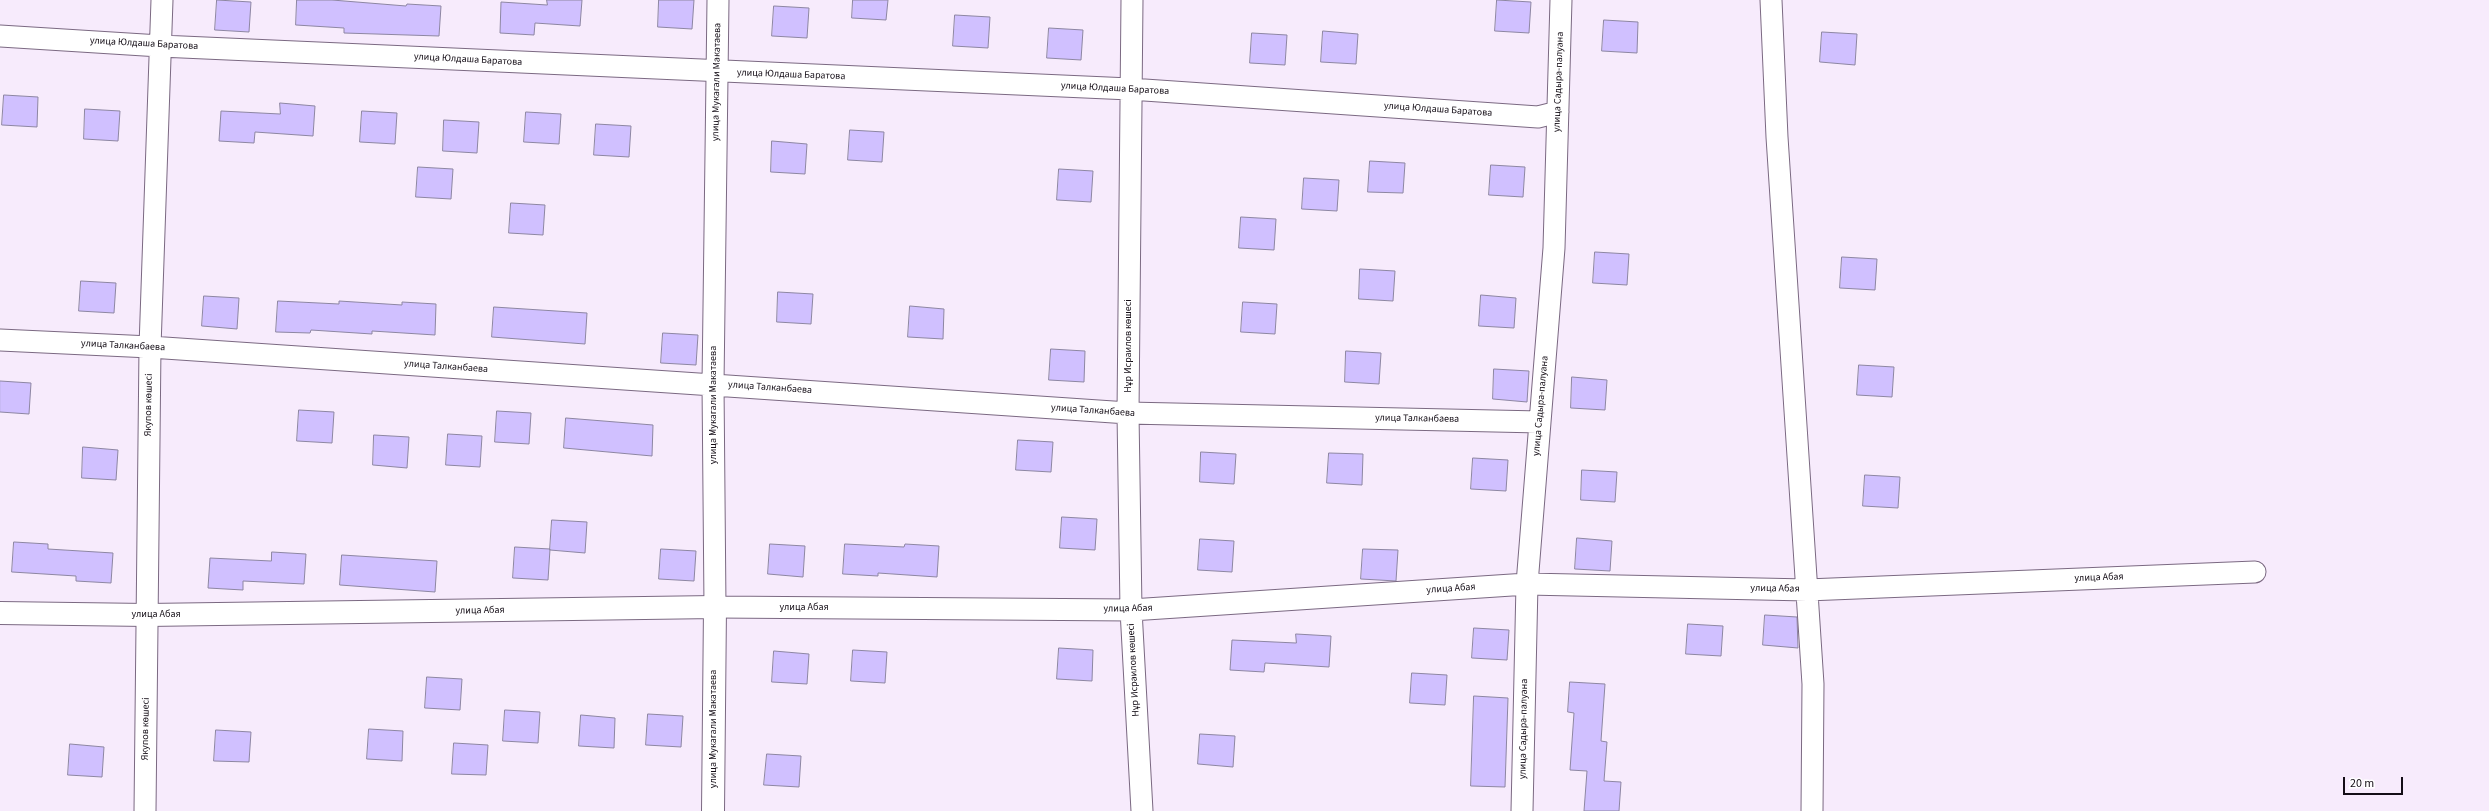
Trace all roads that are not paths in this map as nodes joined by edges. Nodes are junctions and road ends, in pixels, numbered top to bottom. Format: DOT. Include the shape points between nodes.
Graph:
graph roads {
  1 [pos="162,0"];
  2 [pos="718,0"];
  3 [pos="1132,0"];
  4 [pos="1561,0"];
  5 [pos="1771,0"];
  6 [pos="0,36"];
  7 [pos="160,46"];
  8 [pos="717,72"];
  9 [pos="1130,89"];
  10 [pos="1558,112"];
  11 [pos="0,340"];
  12 [pos="150,347"];
  13 [pos="713,384"];
  14 [pos="1128,413"];
  15 [pos="1540,422"];
  16 [pos="2255,572"];
  17 [pos="1527,584"];
  18 [pos="1807,590"];
  19 [pos="715,607"];
  20 [pos="1131,610"];
  21 [pos="0,613"];
  22 [pos="147,615"];
  23 [pos="145,811"];
  24 [pos="713,811"];
  25 [pos="1142,811"];
  26 [pos="1522,811"];
  27 [pos="1812,811"];
  1 -- 7 [label="street, Якупов көшесі"];
  2 -- 8 [label="street, улица Мукагали Макатаева"];
  3 -- 9 [label="street, Нұр Исраилов көшесі"];
  4 -- 10 [label="street, улица Садыра-палуана"];
  5 -- 18 [label="street" via="1777,138"];
  6 -- 7 [label="street, улица Юлдаша Баратова"];
  7 -- 8 [label="street, улица Юлдаша Баратова"];
  7 -- 12 [label="street, Якупов көшесі"];
  8 -- 9 [label="street, улица Юлдаша Баратова"];
  8 -- 13 [label="street, улица Мукагали Макатаева"];
  9 -- 10 [label="street, улица Юлдаша Баратова" via="1538,117"];
  9 -- 14 [label="street, Нұр Исраилов көшесі"];
  10 -- 15 [label="street, улица Садыра-палуана" via="1554,248"];
  11 -- 12 [label="street, улица Талканбаева"];
  12 -- 13 [label="street, улица Талканбаева"];
  12 -- 22 [label="street, Якупов көшесі"];
  13 -- 14 [label="street, улица Талканбаева"];
  13 -- 19 [label="street, улица Мукагали Макатаева"];
  14 -- 15 [label="street, улица Талканбаева"];
  14 -- 20 [label="street, Нұр Исраилов көшесі"];
  15 -- 17 [label="street, улица Садыра-палуана"];
  16 -- 18 [label="street, улица Абая"];
  17 -- 18 [label="street, улица Абая"];
  17 -- 20 [label="street, улица Абая"];
  17 -- 26 [label="street, улица Садыра-палуана"];
  18 -- 27 [label="street" via="1813,684"];
  19 -- 20 [label="street, улица Абая"];
  19 -- 22 [label="street, улица Абая"];
  19 -- 24 [label="street, улица Мукагали Макатаева"];
  20 -- 25 [label="street, Нұр Исраилов көшесі"];
  21 -- 22 [label="street, улица Абая"];
  22 -- 23 [label="street, Якупов көшесі"];
}
